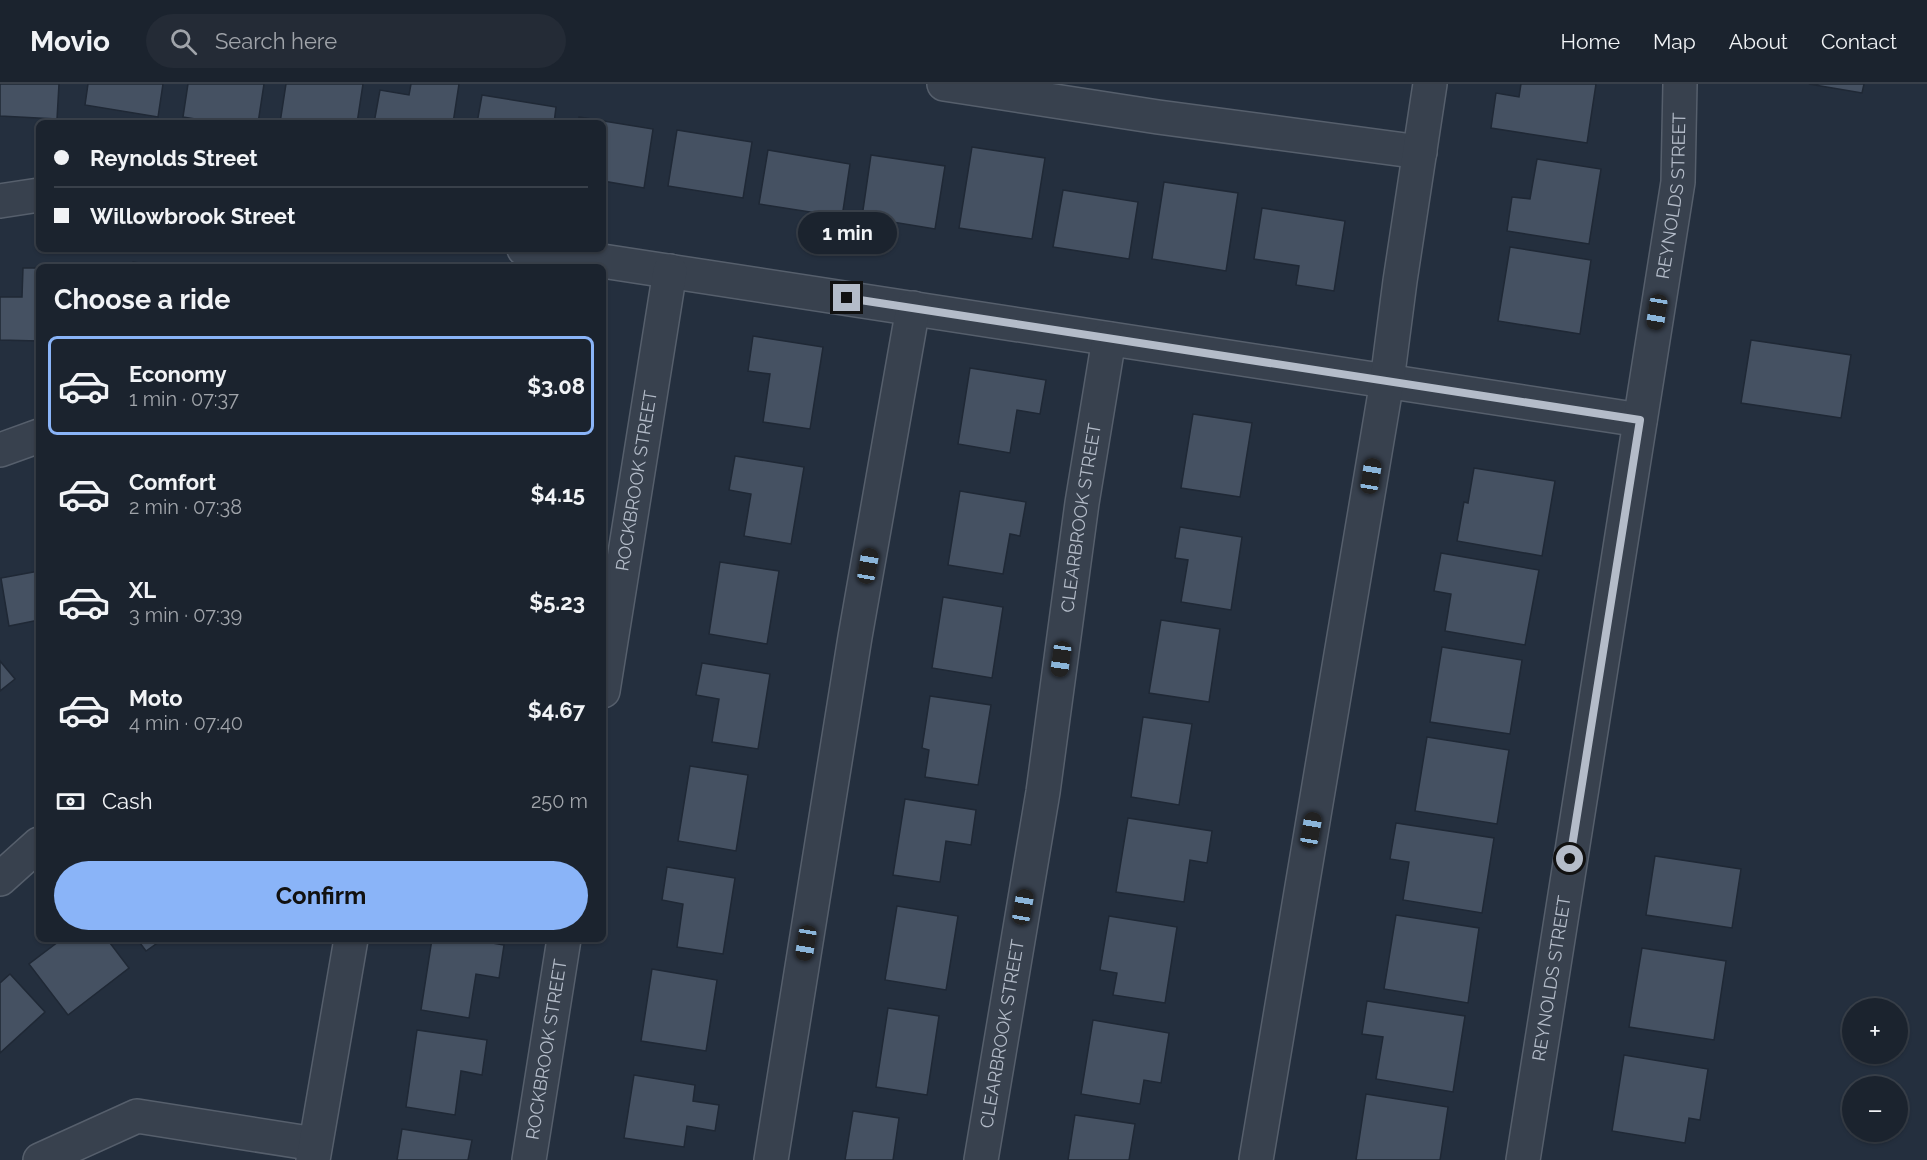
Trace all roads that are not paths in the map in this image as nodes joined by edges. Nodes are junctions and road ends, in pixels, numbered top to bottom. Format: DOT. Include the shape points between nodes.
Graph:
graph roads {
  1 [pos="944,84"];
  2 [pos="1430,84"];
  3 [pos="1680,84"];
  4 [pos="1420,152"];
  5 [pos="36,195"];
  6 [pos="0,201"];
  7 [pos="544,252"];
  8 [pos="670,271"];
  9 [pos="913,308"];
  10 [pos="1109,339"];
  11 [pos="1387,381"];
  12 [pos="1640,420"];
  13 [pos="36,437"];
  14 [pos="0,450"];
  15 [pos="606,672"];
  16 [pos="36,847"];
  17 [pos="0,879"];
  18 [pos="350,942"];
  19 [pos="564,942"];
  20 [pos="314,1152"];
  21 [pos="40,1160"];
  22 [pos="529,1160"];
  23 [pos="771,1160"];
  24 [pos="981,1160"];
  25 [pos="1256,1160"];
  26 [pos="1523,1160"];
  1 -- 4 [label="street"];
  2 -- 4 [label="street"];
  3 -- 12 [label="street, REYNOLDS STREET" via="1678,182"];
  4 -- 11 [label="street"];
  5 -- 6 [label="street"];
  7 -- 8 [label="street"];
  8 -- 9 [label="street"];
  8 -- 15 [label="street, ROCKBROOK STREET"];
  9 -- 10 [label="street"];
  9 -- 23 [label="street" via="855,637"];
  10 -- 11 [label="street"];
  10 -- 24 [label="street, CLEARBROOK STREET" via="1082,503 1043,792"];
  11 -- 12 [label="street"];
  11 -- 25 [label="street"];
  12 -- 26 [label="street, REYNOLDS STREET"];
  13 -- 14 [label="street"];
  16 -- 17 [label="street"];
  18 -- 20 [label="street"];
  19 -- 22 [label="street, ROCKBROOK STREET"];
  20 -- 21 [label="street" via="137,1116"];
}
